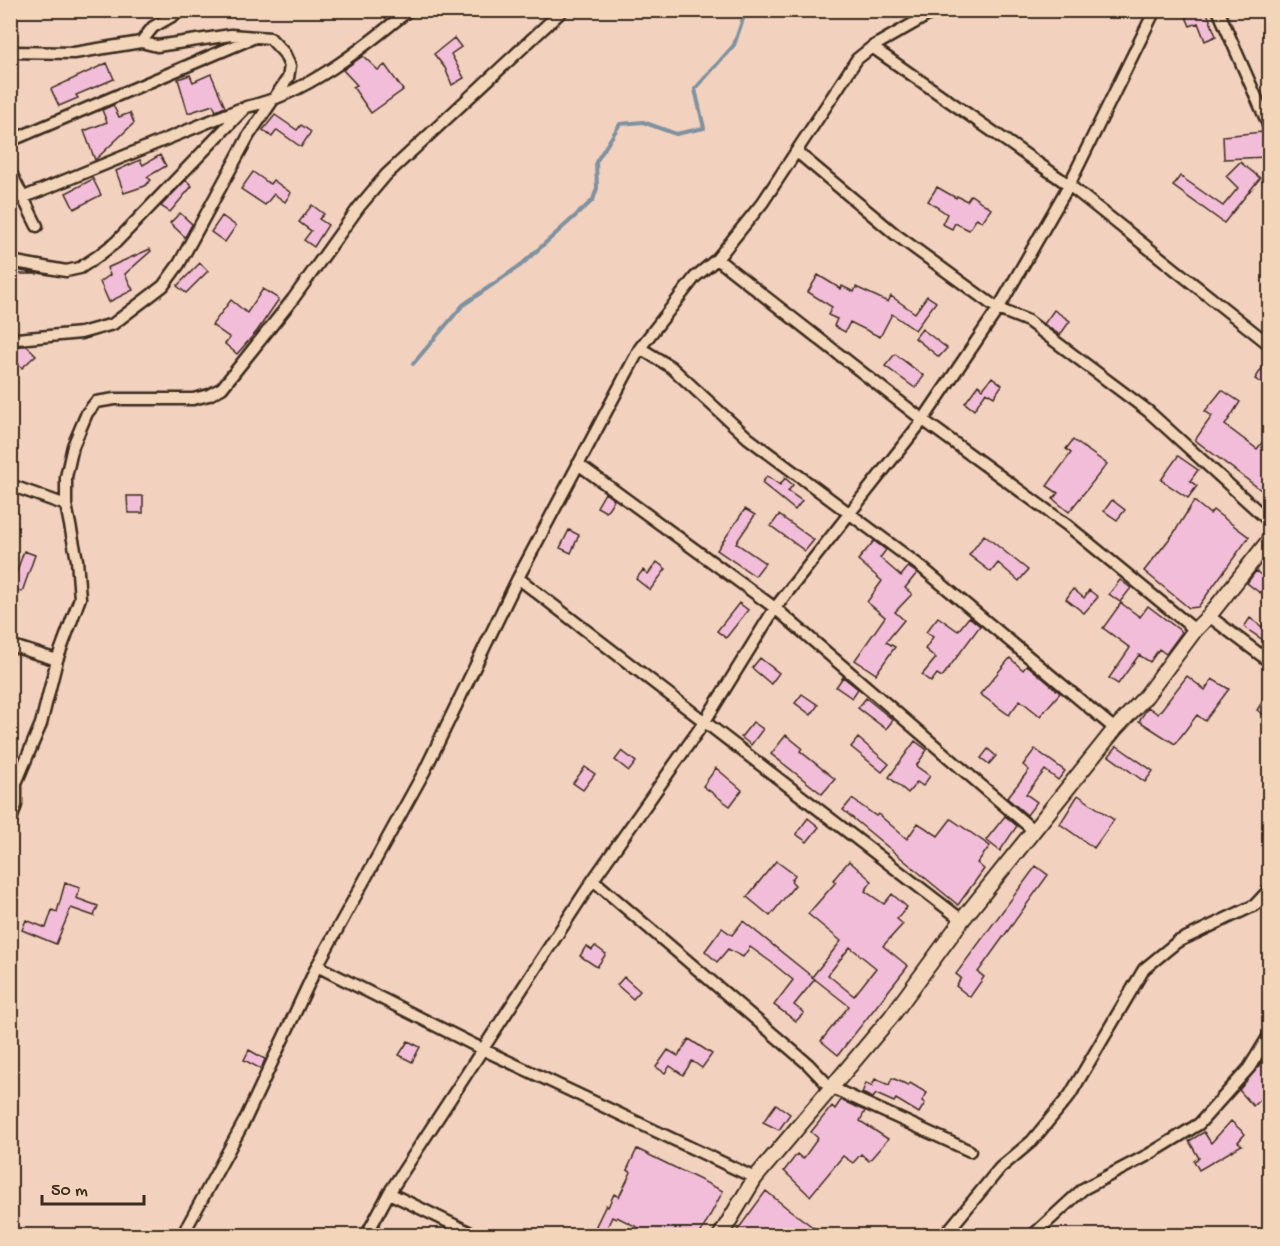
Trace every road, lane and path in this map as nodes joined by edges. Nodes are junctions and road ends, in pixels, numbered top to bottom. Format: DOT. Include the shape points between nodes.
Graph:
graph roads {
  1 [pos="183,10"];
  2 [pos="409,10"];
  3 [pos="563,10"];
  4 [pos="937,10"];
  5 [pos="1155,10"];
  6 [pos="1218,10"];
  7 [pos="256,37"];
  8 [pos="141,42"];
  9 [pos="872,47"];
  10 [pos="10,52"];
  11 [pos="271,102"];
  12 [pos="246,107"];
  13 [pos="1269,124"];
  14 [pos="10,141"];
  15 [pos="797,152"];
  16 [pos="10,171"];
  17 [pos="1069,184"];
  18 [pos="22,198"];
  19 [pos="37,226"];
  20 [pos="717,259"];
  21 [pos="10,261"];
  22 [pos="998,309"];
  23 [pos="10,343"];
  24 [pos="1269,345"];
  25 [pos="640,348"];
  26 [pos="923,420"];
  27 [pos="578,464"];
  28 [pos="10,485"];
  29 [pos="66,505"];
  30 [pos="849,512"];
  31 [pos="1269,522"];
  32 [pos="1269,538"];
  33 [pos="518,578"];
  34 [pos="775,608"];
  35 [pos="1209,616"];
  36 [pos="1195,630"];
  37 [pos="10,645"];
  38 [pos="57,660"];
  39 [pos="1269,662"];
  40 [pos="705,721"];
  41 [pos="1115,729"];
  42 [pos="13,783"];
  43 [pos="10,824"];
  44 [pos="1033,830"];
  45 [pos="593,880"];
  46 [pos="1269,889"];
  47 [pos="962,920"];
  48 [pos="317,966"];
  49 [pos="1269,1034"];
  50 [pos="484,1050"];
  51 [pos="830,1087"];
  52 [pos="970,1151"];
  53 [pos="755,1178"];
  54 [pos="389,1193"];
  55 [pos="182,1236"];
  56 [pos="366,1236"];
  57 [pos="477,1236"];
  58 [pos="720,1236"];
  59 [pos="944,1236"];
  60 [pos="1032,1236"];
  1 -- 8 [label="street" via="153,27"];
  2 -- 11 [label="street" via="348,58"];
  3 -- 29 [label="street" via="386,175 222,388 193,399 96,402 73,446 66,477"];
  4 -- 9 [label="street"];
  5 -- 17 [label="street"];
  6 -- 13 [label="street"];
  7 -- 8 [label="street" via="219,36 157,46"];
  7 -- 11 [label="street" via="270,38 290,66 288,78"];
  7 -- 14 [label="street"];
  8 -- 10 [label="street" via="74,53"];
  9 -- 15 [label="street" via="848,71"];
  9 -- 17 [label="street"];
  11 -- 12 [label="street"];
  11 -- 23 [label="street" via="163,286 113,324 81,333 32,336"];
  12 -- 18 [label="street"];
  12 -- 21 [label="street" via="116,242 80,268 66,271"];
  15 -- 20 [label="street"];
  15 -- 22 [label="street" via="896,234"];
  16 -- 18 [label="street"];
  17 -- 22 [label="street"];
  17 -- 24 [label="street"];
  18 -- 19 [label="street"];
  20 -- 25 [label="street" via="695,277"];
  20 -- 26 [label="street"];
  22 -- 26 [label="street"];
  22 -- 31 [label="street" via="1028,321 1148,411"];
  25 -- 27 [label="street"];
  25 -- 30 [label="street" via="671,366 747,438"];
  26 -- 30 [label="street"];
  26 -- 36 [label="street" via="1067,525"];
  27 -- 33 [label="street"];
  27 -- 34 [label="street"];
  28 -- 29 [label="street"];
  29 -- 38 [label="street" via="80,598"];
  30 -- 34 [label="street"];
  30 -- 41 [label="street"];
  32 -- 35 [label="street"];
  33 -- 40 [label="street"];
  33 -- 48 [label="street" via="424,772"];
  34 -- 40 [label="street"];
  34 -- 44 [label="street"];
  35 -- 36 [label="street"];
  35 -- 39 [label="street"];
  36 -- 41 [label="street" via="1146,696"];
  37 -- 38 [label="street"];
  38 -- 42 [label="street" via="41,724"];
  40 -- 45 [label="street"];
  40 -- 47 [label="street"];
  41 -- 44 [label="street"];
  42 -- 43 [label="street" via="16,805"];
  44 -- 47 [label="street"];
  45 -- 50 [label="street"];
  45 -- 51 [label="street"];
  46 -- 59 [label="street" via="1255,904 1177,942 1144,969 1070,1095 1032,1141 1000,1168"];
  47 -- 51 [label="street" via="891,1017"];
  48 -- 50 [label="street"];
  48 -- 55 [label="street" via="244,1120"];
  49 -- 60 [label="street" via="1249,1068 1198,1124 1083,1189"];
  50 -- 53 [label="street"];
  50 -- 54 [label="street"];
  51 -- 52 [label="street"];
  51 -- 53 [label="street"];
  53 -- 58 [label="street"];
  54 -- 56 [label="street"];
  54 -- 57 [label="street"];
}
